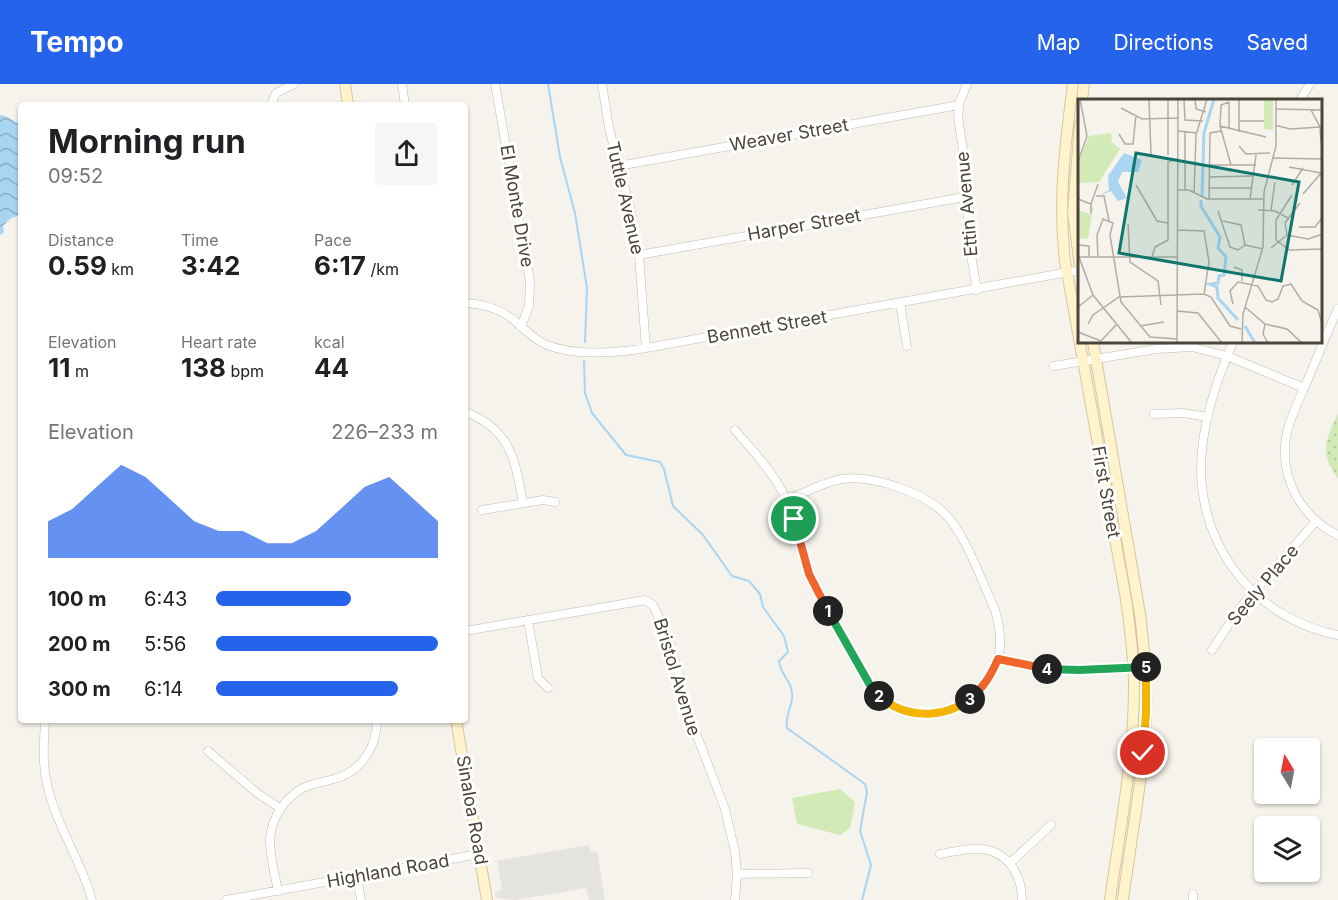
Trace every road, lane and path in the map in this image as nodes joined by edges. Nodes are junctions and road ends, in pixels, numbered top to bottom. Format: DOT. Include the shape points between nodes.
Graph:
graph roads {
  1 [pos="294,84"];
  2 [pos="345,84"];
  3 [pos="402,84"];
  4 [pos="495,84"];
  5 [pos="602,84"];
  6 [pos="967,84"];
  7 [pos="1073,84"];
  8 [pos="1084,84"];
  9 [pos="1310,84"];
  10 [pos="1082,99"];
  11 [pos="1301,99"];
  12 [pos="272,102"];
  13 [pos="348,102"];
  14 [pos="405,102"];
  15 [pos="959,105"];
  16 [pos="1078,149"];
  17 [pos="618,166"];
  18 [pos="970,196"];
  19 [pos="1078,253"];
  20 [pos="639,255"];
  21 [pos="1078,270"];
  22 [pos="1068,273"];
  23 [pos="977,290"];
  24 [pos="900,303"];
  25 [pos="468,304"];
  26 [pos="1338,309"];
  27 [pos="521,327"];
  28 [pos="1078,332"];
  29 [pos="1080,344"];
  30 [pos="1093,344"];
  31 [pos="1232,344"];
  32 [pos="1323,344"];
  33 [pos="1323,344"];
  34 [pos="1155,345"];
  35 [pos="907,346"];
  36 [pos="646,348"];
  37 [pos="1227,356"];
  38 [pos="1096,359"];
  39 [pos="1083,361"];
  40 [pos="1054,366"];
  41 [pos="1304,388"];
  42 [pos="468,414"];
  43 [pos="1154,414"];
  44 [pos="1208,417"];
  45 [pos="735,430"];
  46 [pos="787,500"];
  47 [pos="555,502"];
  48 [pos="523,503"];
  49 [pos="482,510"];
  50 [pos="1316,521"];
  51 [pos="1338,535"];
  52 [pos="1254,594"];
  53 [pos="528,620"];
  54 [pos="468,630"];
  55 [pos="1338,635"];
  56 [pos="1212,650"];
  57 [pos="998,659"];
  58 [pos="1146,667"];
  59 [pos="1134,668"];
  60 [pos="548,688"];
  61 [pos="45,723"];
  62 [pos="377,723"];
  63 [pos="457,723"];
  64 [pos="208,751"];
  65 [pos="280,808"];
  66 [pos="1051,825"];
  67 [pos="479,854"];
  68 [pos="940,854"];
  69 [pos="1010,863"];
  70 [pos="808,873"];
  71 [pos="737,874"];
  72 [pos="357,877"];
  73 [pos="278,891"];
  74 [pos="92,900"];
  75 [pos="226,900"];
  76 [pos="361,900"];
  77 [pos="487,900"];
  78 [pos="735,900"];
  79 [pos="1022,900"];
  80 [pos="1110,900"];
  81 [pos="1123,900"];
  1 -- 12 [label="street" via="276,93"];
  2 -- 13 [label="main road"];
  3 -- 14 [label="street"];
  4 -- 27 [label="street, El Monte Drive" via="530,281 529,306"];
  5 -- 17 [label="street, Tuttle Avenue"];
  6 -- 15 [label="street, Ettin Avenue"];
  7 -- 22 [label="main road, First Street" via="1061,192"];
  8 -- 10 [label="main road"];
  9 -- 11 [label="street"];
  15 -- 17 [label="street, Weaver Street"];
  15 -- 18 [label="street, Ettin Avenue"];
  16 -- 19 [label="main road" via="1073,212"];
  17 -- 20 [label="street, Tuttle Avenue"];
  18 -- 20 [label="street, Harper Street"];
  18 -- 23 [label="street, Ettin Avenue" via="967,232"];
  20 -- 36 [label="street, Tuttle Avenue"];
  21 -- 22 [label="street, Bennett Street"];
  22 -- 23 [label="street, Bennett Street"];
  22 -- 28 [label="main road, First Street"];
  23 -- 24 [label="street, Bennett Street"];
  24 -- 35 [label="street"];
  24 -- 36 [label="street, Bennett Street"];
  25 -- 27 [label="street, Bennett Street" via="495,309"];
  26 -- 33 [label="street"];
  27 -- 36 [label="street, Bennett Street" via="541,342 565,350 612,352"];
  29 -- 39 [label="main road, First Street"];
  30 -- 38 [label="main road, First Street"];
  31 -- 37 [label="street"];
  32 -- 41 [label="street"];
  34 -- 37 [label="street" via="1192,347"];
  34 -- 38 [label="street"];
  37 -- 41 [label="street"];
  37 -- 44 [label="street"];
  38 -- 39 [label="street"];
  38 -- 58 [label="main road, First Street"];
  39 -- 40 [label="street"];
  39 -- 59 [label="main road, First Street" via="1126,599"];
  41 -- 50 [label="street" via="1288,431 1285,462 1295,494"];
  42 -- 48 [label="street" via="487,423 506,442 515,463"];
  43 -- 44 [label="street"];
  44 -- 52 [label="street" via="1201,468 1207,515 1224,556"];
  45 -- 46 [label="street" via="770,471"];
  46 -- 57 [label="street" via="829,482 855,478 910,492 935,505 959,532 995,610 1001,634"];
  46 -- 57 [label="street" via="816,589 870,685 886,702 916,713 934,714 951,709 981,689"];
  47 -- 48 [label="street"];
  48 -- 49 [label="street"];
  50 -- 51 [label="street"];
  50 -- 52 [label="street, Seely Place"];
  52 -- 55 [label="street" via="1296,622"];
  52 -- 56 [label="street, Seely Place"];
  53 -- 54 [label="street, Bristol Avenue"];
  53 -- 60 [label="street" via="538,678"];
  53 -- 71 [label="street, Bristol Avenue" via="640,600 654,605 674,655 681,694 697,742 725,809"];
  57 -- 59 [label="street" via="1058,670"];
  58 -- 59 [label="street"];
  58 -- 81 [label="main road, First Street" via="1143,753"];
  59 -- 80 [label="main road, First Street" via="1133,723"];
  61 -- 74 [label="street" via="47,786"];
  62 -- 65 [label="street" via="374,743 359,765 344,776 303,788"];
  63 -- 67 [label="main road, Sinaloa Road"];
  64 -- 65 [label="street" via="256,793"];
  65 -- 73 [label="street" via="270,839"];
  66 -- 69 [label="street"];
  67 -- 72 [label="street, Highland Road"];
  67 -- 77 [label="main road, Sinaloa Road"];
  68 -- 69 [label="street" via="982,849"];
  69 -- 79 [label="street" via="1018,875"];
  70 -- 71 [label="street"];
  71 -- 78 [label="street, Bristol Avenue"];
  72 -- 73 [label="street, Highland Road"];
  72 -- 76 [label="street"];
  73 -- 75 [label="street, Highland Road"];
}
